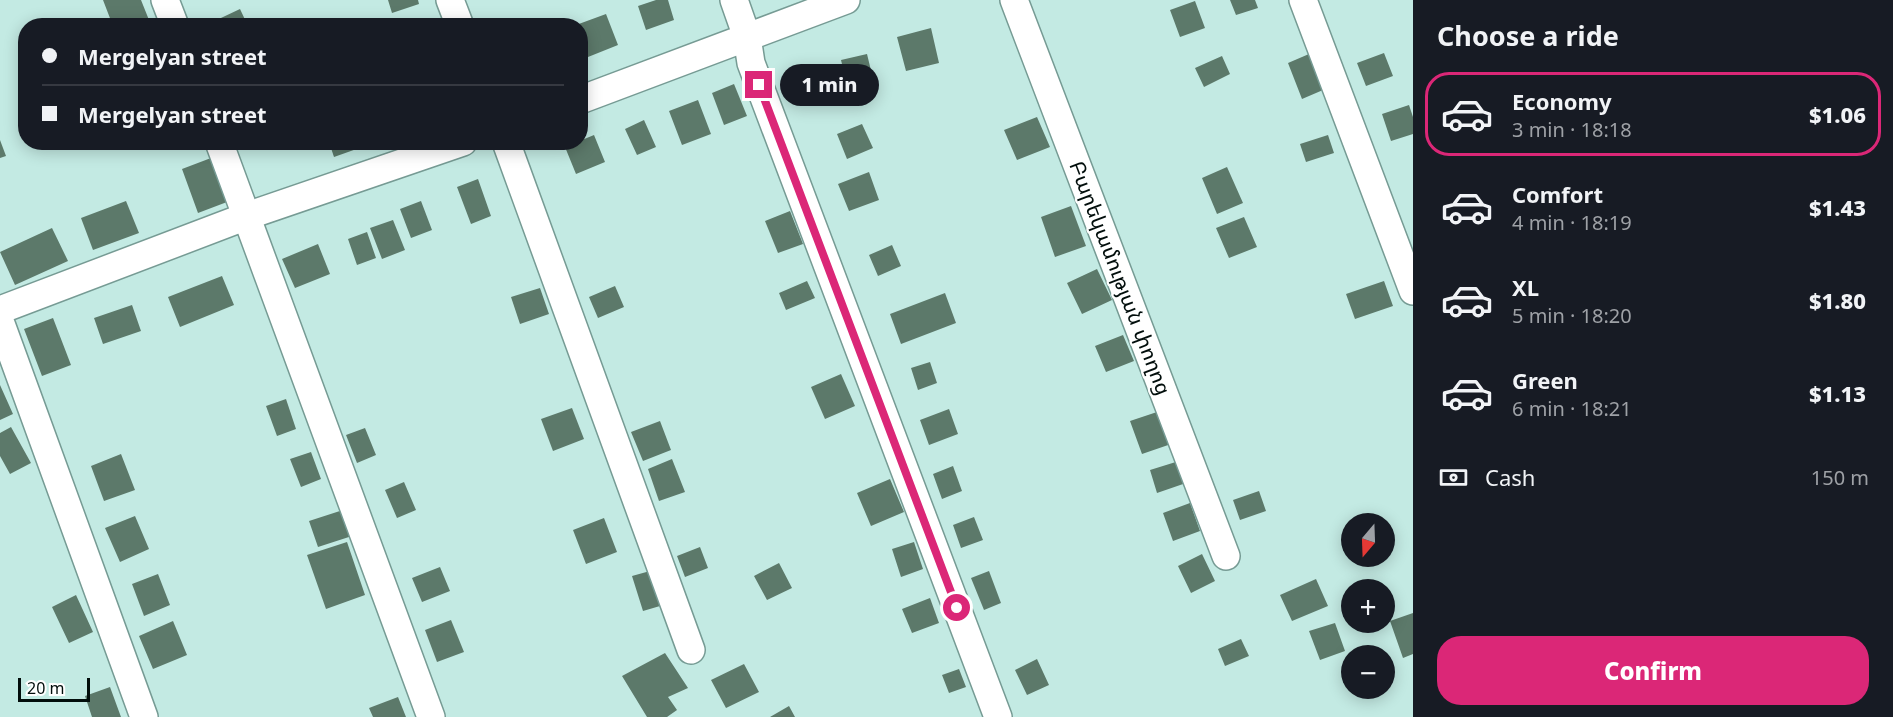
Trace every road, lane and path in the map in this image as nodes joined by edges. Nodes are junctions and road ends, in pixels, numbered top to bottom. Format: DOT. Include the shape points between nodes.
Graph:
graph roads {
  1 [pos="165,0"];
  2 [pos="450,0"];
  3 [pos="734,0"];
  4 [pos="846,0"];
  5 [pos="1014,0"];
  6 [pos="1303,0"];
  7 [pos="172,18"];
  8 [pos="457,18"];
  9 [pos="747,37"];
  10 [pos="588,97"];
  11 [pos="222,150"];
  12 [pos="440,150"];
  13 [pos="509,150"];
  14 [pos="247,216"];
  15 [pos="1413,291"];
  16 [pos="0,310"];
  17 [pos="0,321"];
  18 [pos="1226,555"];
  19 [pos="691,650"];
  20 [pos="144,717"];
  21 [pos="431,717"];
  22 [pos="998,717"];
  1 -- 7 [label="street"];
  2 -- 8 [label="street"];
  3 -- 9 [label="street"];
  4 -- 9 [label="street"];
  5 -- 18 [label="street, Բարեկամության փողոց"];
  6 -- 15 [label="street"];
  9 -- 10 [label="street"];
  9 -- 22 [label="street" via="751,63"];
  11 -- 14 [label="street"];
  12 -- 14 [label="street"];
  13 -- 19 [label="street"];
  14 -- 16 [label="street"];
  14 -- 21 [label="street"];
  17 -- 20 [label="street"];
}
